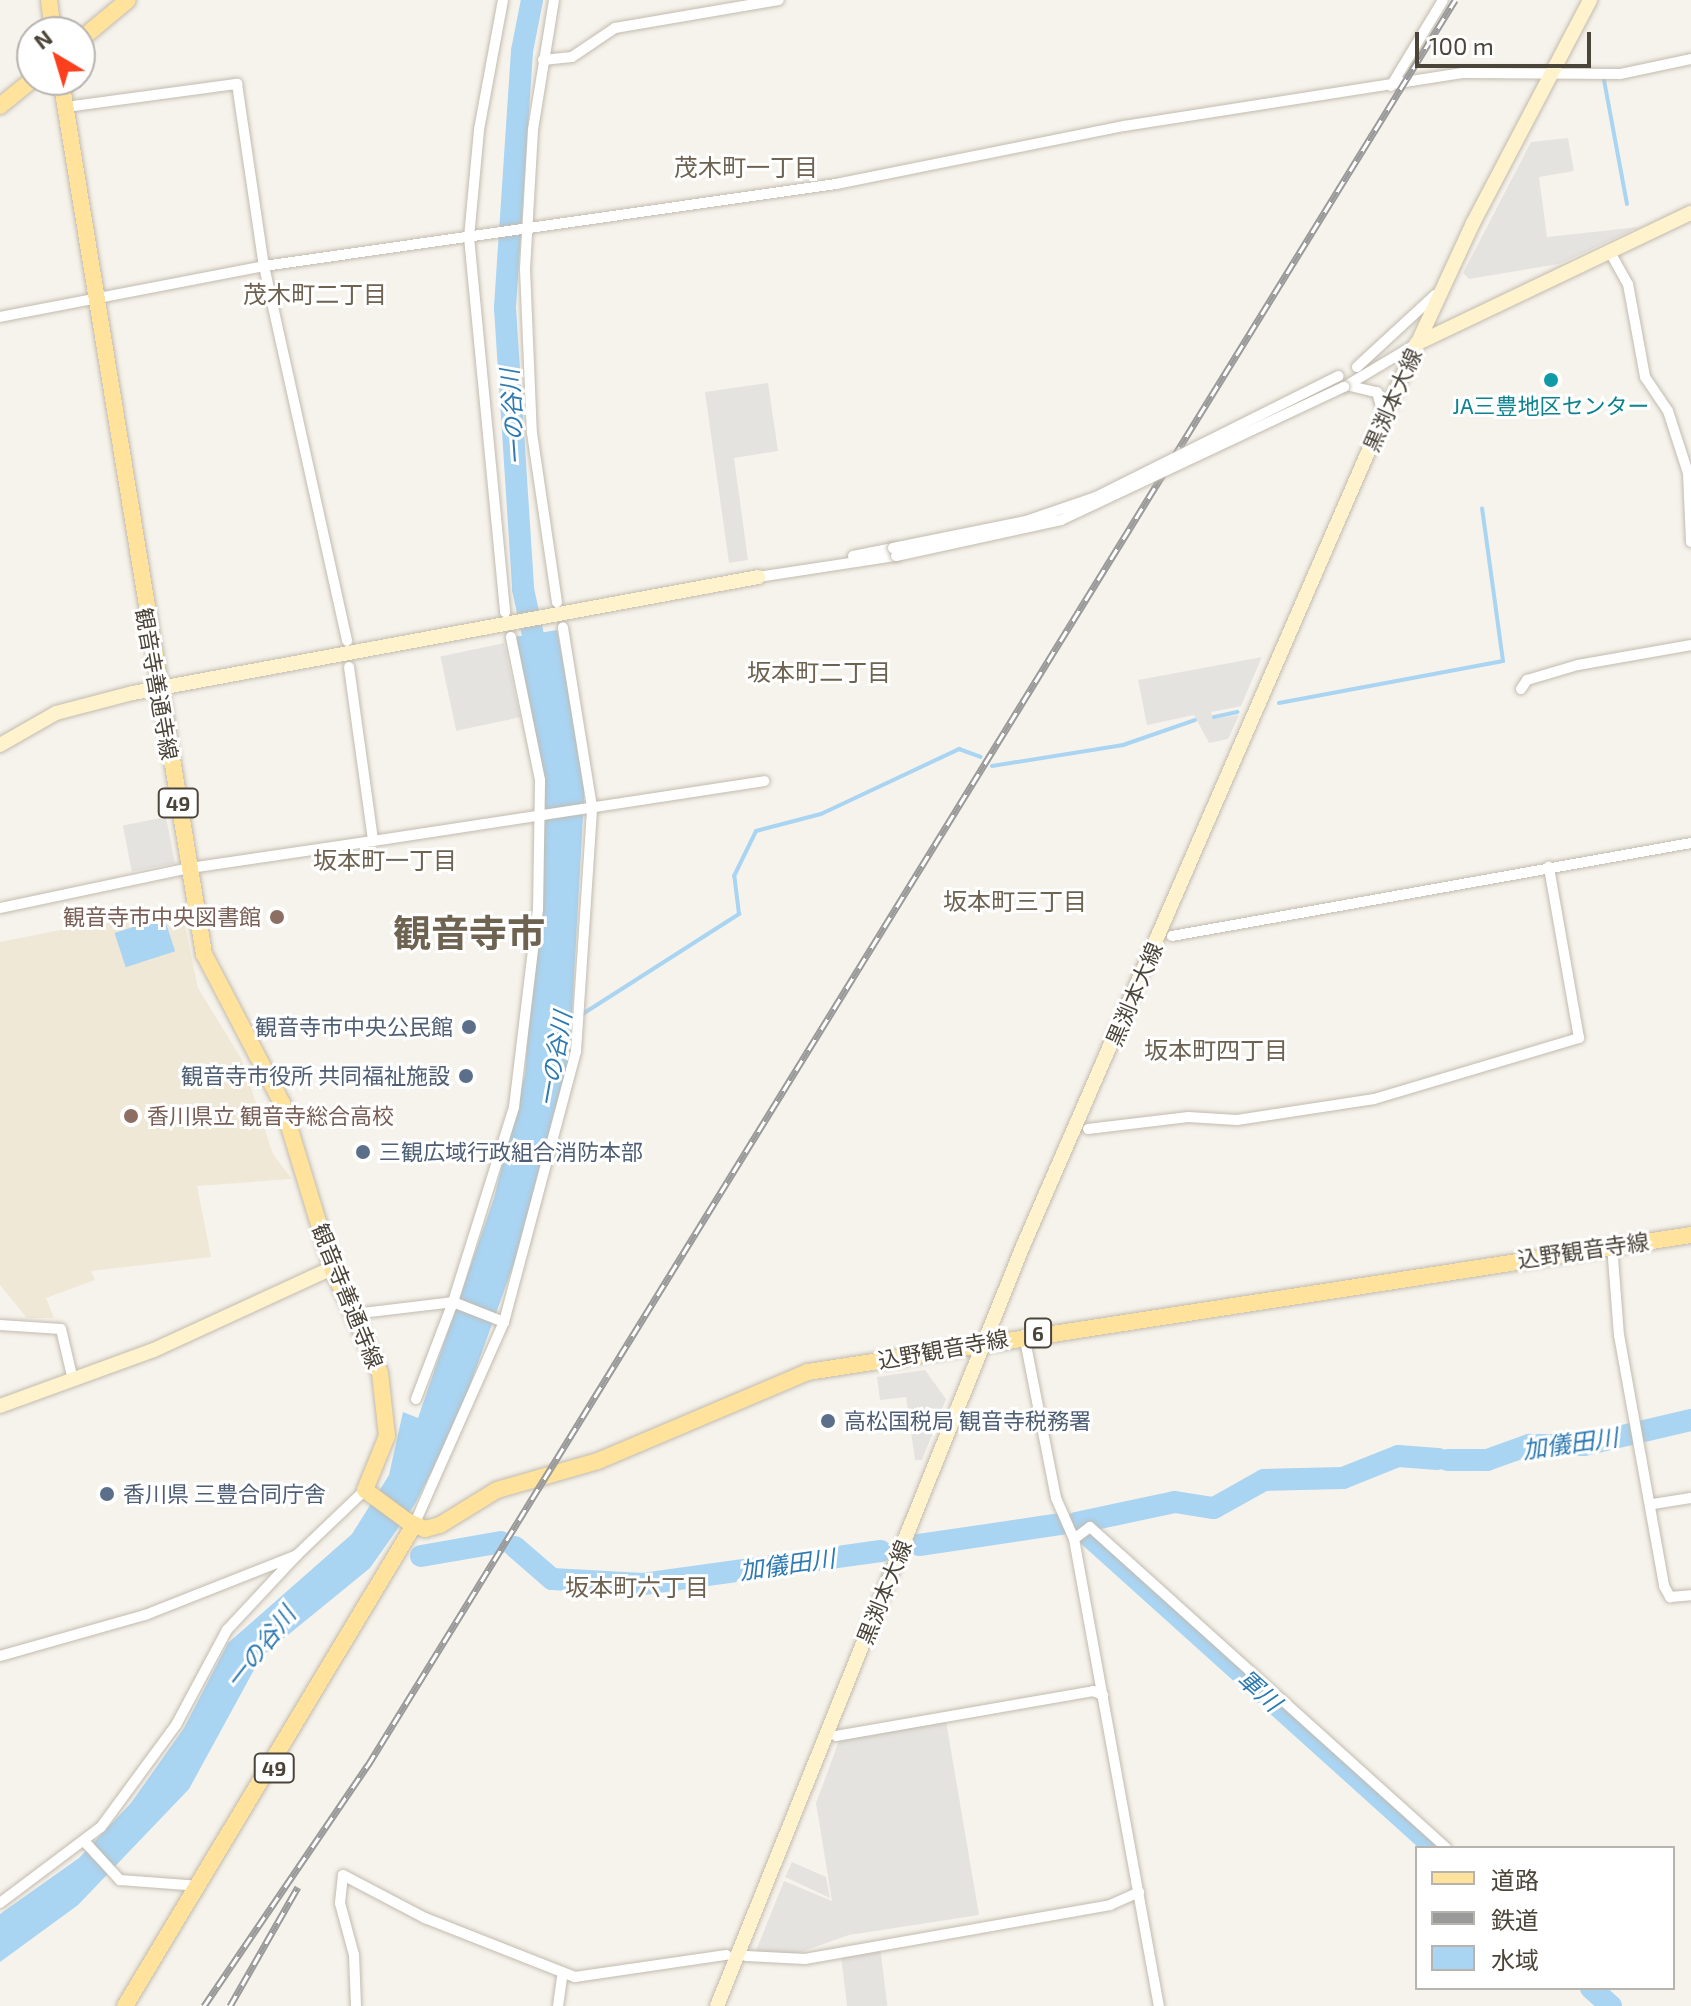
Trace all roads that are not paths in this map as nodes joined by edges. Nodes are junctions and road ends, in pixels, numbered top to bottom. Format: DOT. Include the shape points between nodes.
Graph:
graph roads {
  1 [pos="128,0"];
  2 [pos="503,0"];
  3 [pos="554,0"];
  4 [pos="779,0"];
  5 [pos="1443,0"];
  6 [pos="1590,0"];
  7 [pos="96,27"];
  8 [pos="1691,59"];
  9 [pos="543,60"];
  10 [pos="1550,77"];
  11 [pos="1391,86"];
  12 [pos="16,93"];
  13 [pos="64,96"];
  14 [pos="0,106"];
  15 [pos="66,107"];
  16 [pos="1691,213"];
  17 [pos="526,230"];
  18 [pos="469,237"];
  19 [pos="1610,252"];
  20 [pos="264,266"];
  21 [pos="1442,287"];
  22 [pos="96,300"];
  23 [pos="0,317"];
  24 [pos="1416,344"];
  25 [pos="1388,361"];
  26 [pos="1357,367"];
  27 [pos="1341,381"];
  28 [pos="1399,382"];
  29 [pos="1382,420"];
  30 [pos="1691,542"];
  31 [pos="894,552"];
  32 [pos="758,577"];
  33 [pos="559,615"];
  34 [pos="508,624"];
  35 [pos="347,641"];
  36 [pos="1691,645"];
  37 [pos="349,667"];
  38 [pos="157,689"];
  39 [pos="1521,689"];
  40 [pos="0,745"];
  41 [pos="764,781"];
  42 [pos="592,807"];
  43 [pos="539,816"];
  44 [pos="373,841"];
  45 [pos="1691,843"];
  46 [pos="1549,867"];
  47 [pos="190,868"];
  48 [pos="0,908"];
  49 [pos="1172,936"];
  50 [pos="1088,1129"];
  51 [pos="1691,1235"];
  52 [pos="1612,1245"];
  53 [pos="332,1268"];
  54 [pos="453,1302"];
  55 [pos="353,1314"];
  56 [pos="504,1322"];
  57 [pos="0,1325"];
  58 [pos="1024,1335"];
  59 [pos="985,1343"];
  60 [pos="73,1380"];
  61 [pos="416,1399"];
  62 [pos="0,1406"];
  63 [pos="369,1493"];
  64 [pos="1691,1498"];
  65 [pos="1653,1504"];
  66 [pos="410,1523"];
  67 [pos="1074,1539"];
  68 [pos="297,1555"];
  69 [pos="1691,1595"];
  70 [pos="0,1656"];
  71 [pos="1105,1696"];
  72 [pos="836,1736"];
  73 [pos="85,1842"];
  74 [pos="1445,1846"];
  75 [pos="200,1886"];
  76 [pos="1139,1892"];
  77 [pos="0,1903"];
  78 [pos="726,1955"];
  79 [pos="746,1956"];
  80 [pos="563,1972"];
  81 [pos="125,2006"];
  82 [pos="356,2006"];
  83 [pos="558,2006"];
  84 [pos="717,2006"];
  85 [pos="1159,2006"];
  1 -- 7 [label="main road"];
  2 -- 18 [label="street"];
  3 -- 9 [label="street"];
  4 -- 9 [label="street" via="615,28 572,57"];
  5 -- 11 [label="street"];
  6 -- 10 [label="main road, 黒渕本大線"];
  8 -- 10 [label="street" via="1620,74"];
  9 -- 17 [label="street"];
  10 -- 11 [label="street" via="1481,71"];
  10 -- 21 [label="main road, 黒渕本大線"];
  11 -- 17 [label="street" via="1124,126 961,164"];
  12 -- 14 [label="main road"];
  13 -- 15 [label="main road, 観音寺善通寺線 / 49"];
  15 -- 20 [label="street" via="232,79"];
  15 -- 22 [label="main road, 観音寺善通寺線 / 49"];
  16 -- 19 [label="main road"];
  17 -- 18 [label="street"];
  17 -- 33 [label="street" via="532,433"];
  18 -- 20 [label="street"];
  18 -- 34 [label="street"];
  19 -- 24 [label="main road"];
  19 -- 30 [label="street" via="1628,284 1645,377 1668,411 1688,473"];
  20 -- 22 [label="street"];
  20 -- 35 [label="street"];
  21 -- 24 [label="main road, 黒渕本大線"];
  21 -- 26 [label="street"];
  22 -- 23 [label="street"];
  22 -- 38 [label="main road, 観音寺善通寺線 / 49"];
  24 -- 25 [label="street"];
  24 -- 26 [label="street"];
  24 -- 28 [label="main road, 黒渕本大線"];
  25 -- 27 [label="street"];
  25 -- 28 [label="street" via="1399,363"];
  26 -- 27 [label="street"];
  27 -- 29 [label="street" via="1377,392"];
  27 -- 31 [label="street, bridge" via="1132,481 1026,521"];
  27 -- 31 [label="street, bridge" via="1061,520"];
  28 -- 29 [label="main road, 黒渕本大線"];
  29 -- 59 [label="main road, 黒渕本大線"];
  31 -- 32 [label="street"];
  32 -- 33 [label="main road"];
  33 -- 34 [label="main road"];
  33 -- 42 [label="street"];
  34 -- 38 [label="main road"];
  34 -- 43 [label="street" via="540,780"];
  36 -- 39 [label="street" via="1578,665 1527,680"];
  37 -- 44 [label="street"];
  38 -- 40 [label="main road" via="56,713"];
  38 -- 47 [label="main road, 観音寺善通寺線 / 49"];
  41 -- 42 [label="street"];
  42 -- 43 [label="street"];
  42 -- 56 [label="street" via="576,1051"];
  43 -- 44 [label="street"];
  43 -- 54 [label="street" via="523,1064 491,1195"];
  44 -- 47 [label="street"];
  45 -- 46 [label="street"];
  46 -- 49 [label="street"];
  46 -- 50 [label="street" via="1579,1038 1374,1099 1237,1120 1188,1117"];
  47 -- 48 [label="street"];
  47 -- 53 [label="main road, 観音寺善通寺線 / 49" via="209,972 282,1103"];
  51 -- 52 [label="main road, 込野観音寺線 / 6"];
  52 -- 58 [label="main road, 込野観音寺線 / 6"];
  52 -- 65 [label="street" via="1635,1432"];
  53 -- 55 [label="main road, 観音寺善通寺線 / 49"];
  53 -- 60 [label="main road"];
  54 -- 55 [label="street"];
  54 -- 56 [label="street"];
  54 -- 61 [label="street"];
  55 -- 63 [label="main road, 観音寺善通寺線 / 49" via="389,1412"];
  56 -- 66 [label="street"];
  57 -- 60 [label="street" via="61,1329"];
  58 -- 59 [label="main road, 込野観音寺線 / 6"];
  58 -- 67 [label="street" via="1056,1498"];
  59 -- 66 [label="main road, 込野観音寺線 / 6" via="773,1382 598,1461 497,1490 440,1525"];
  59 -- 84 [label="main road, 黒渕本大線"];
  60 -- 62 [label="main road"];
  63 -- 66 [label="main road"];
  63 -- 68 [label="street"];
  64 -- 65 [label="street"];
  65 -- 69 [label="street" via="1666,1593"];
  66 -- 75 [label="main road, 49"];
  67 -- 71 [label="street"];
  67 -- 74 [label="street" via="1090,1527"];
  68 -- 70 [label="street" via="145,1615"];
  68 -- 73 [label="street" via="227,1630 150,1766"];
  71 -- 72 [label="street" via="1093,1691"];
  71 -- 76 [label="street"];
  73 -- 75 [label="street" via="120,1880"];
  73 -- 77 [label="street"];
  75 -- 81 [label="main road, 49"];
  76 -- 79 [label="street" via="1110,1905 805,1959"];
  76 -- 85 [label="street"];
  78 -- 80 [label="street" via="575,1977"];
  80 -- 82 [label="street" via="425,1918 343,1875 340,1903 354,1955"];
  80 -- 83 [label="street"];
}
